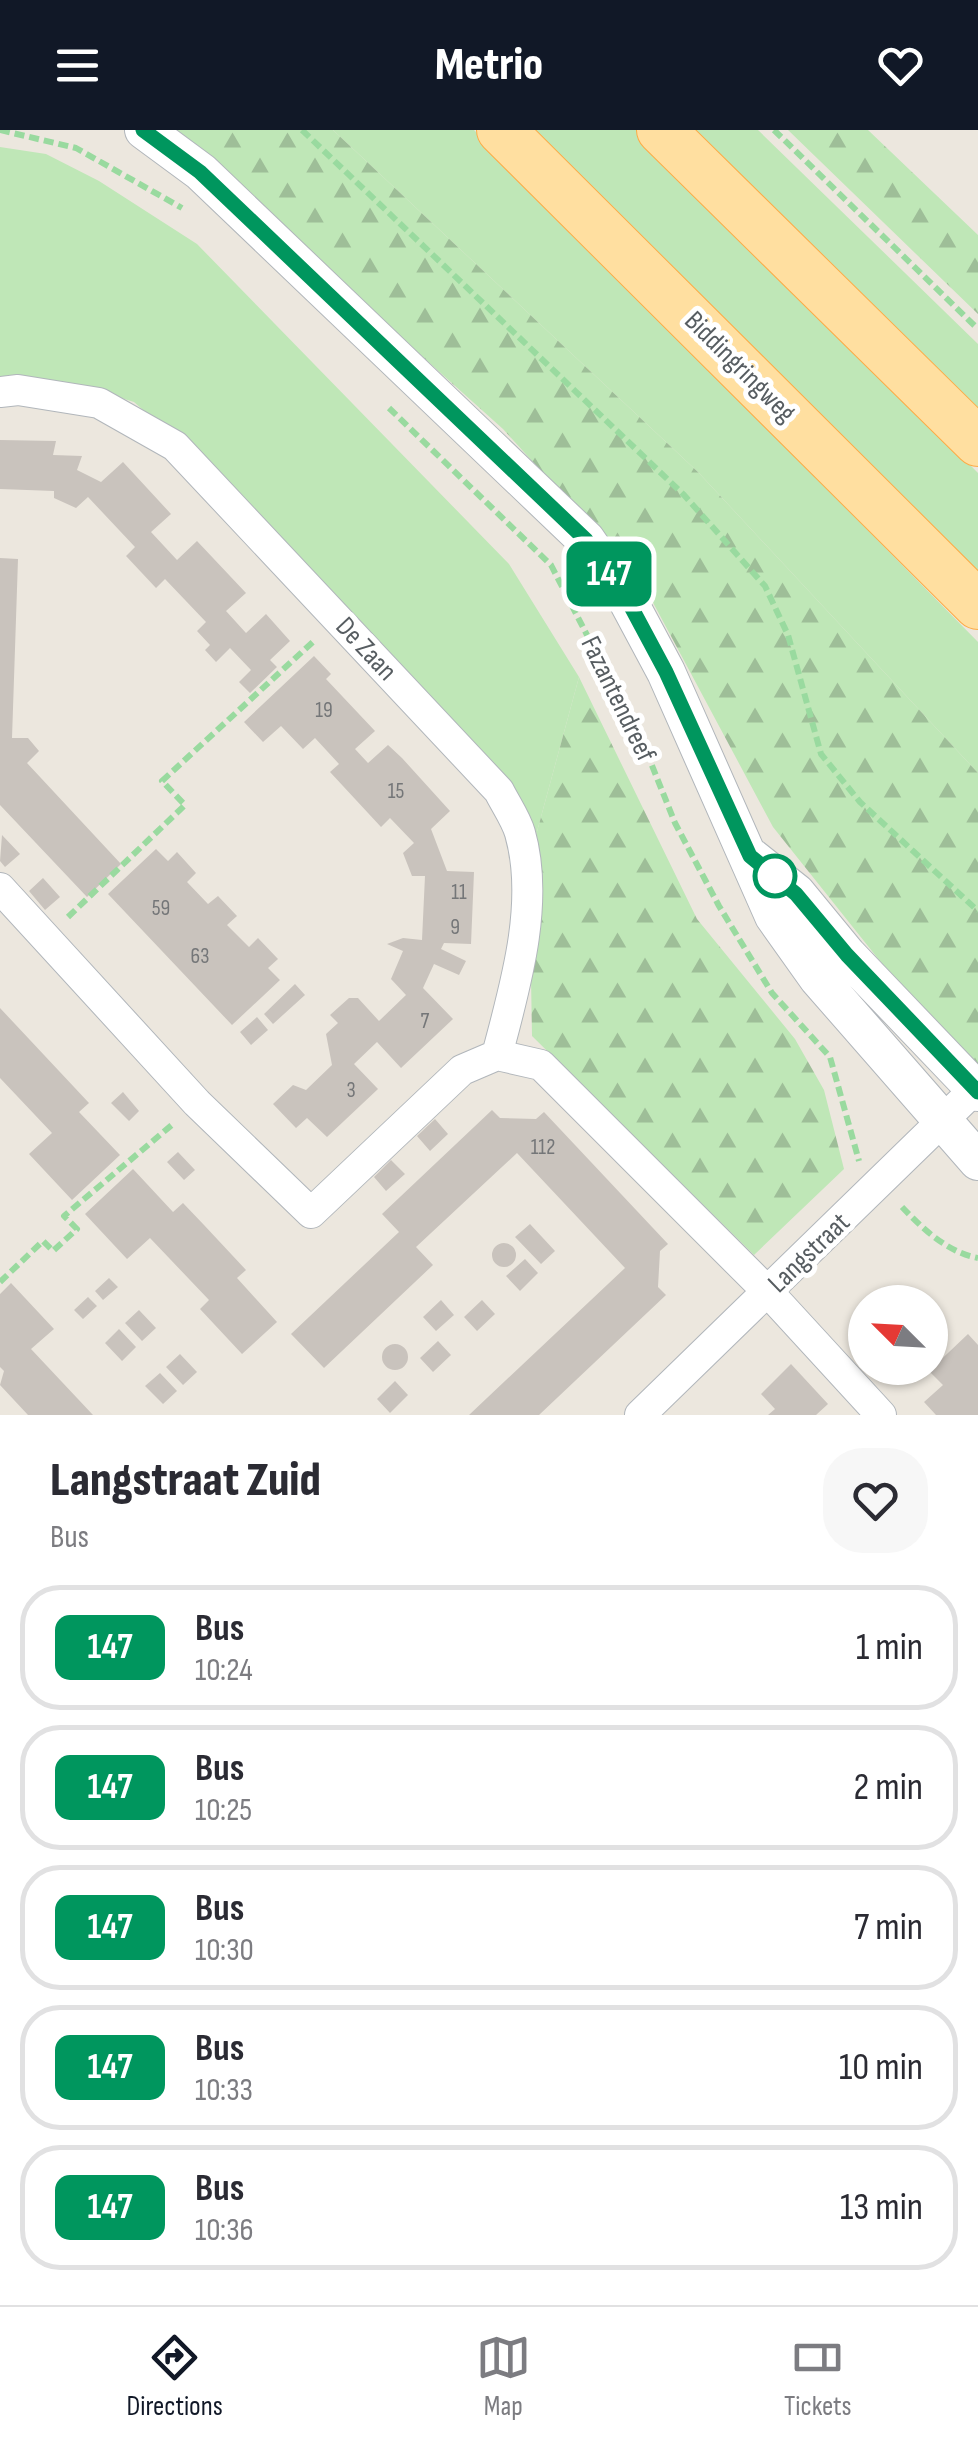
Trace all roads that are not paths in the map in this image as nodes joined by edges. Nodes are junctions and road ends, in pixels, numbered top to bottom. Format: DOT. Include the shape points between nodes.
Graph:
graph roads {
  1 [pos="144,130"];
  2 [pos="502,130"];
  3 [pos="661,130"];
  4 [pos="0,392"];
  5 [pos="978,442"];
  6 [pos="978,605"];
  7 [pos="750,856"];
  8 [pos="0,888"];
  9 [pos="497,1054"];
  10 [pos="977,1090"];
  11 [pos="941,1122"];
  12 [pos="978,1161"];
  13 [pos="769,1293"];
  14 [pos="640,1415"];
  15 [pos="881,1415"];
  1 -- 7 [label="street, Fazantendreef" via="200,172 586,540 666,672"];
  2 -- 6 [label="main road, Biddingringweg"];
  3 -- 5 [label="main road"];
  4 -- 9 [label="street, De Zaan" via="99,403 175,446 499,791 520,833 525,889 519,975"];
  7 -- 10 [label="street, Fazantendreef" via="796,894"];
  7 -- 11 [label="street, Fazantendreef" via="774,916 818,978"];
  8 -- 9 [label="street" via="197,1104 311,1214 462,1070"];
  9 -- 13 [label="street" via="541,1065"];
  10 -- 11 [label="street, Langstraat"];
  11 -- 12 [label="street, Fazantendreef"];
  11 -- 13 [label="street, Langstraat" via="889,1195"];
  13 -- 14 [label="street, Langstraat"];
  13 -- 15 [label="street"];
}
